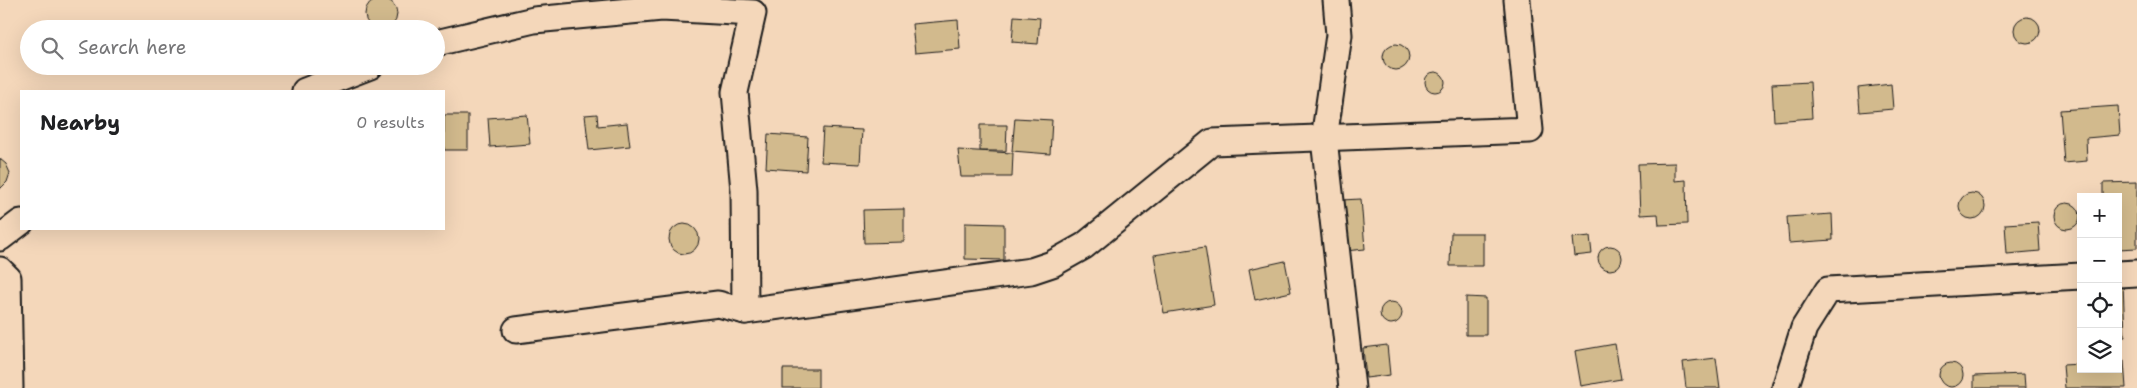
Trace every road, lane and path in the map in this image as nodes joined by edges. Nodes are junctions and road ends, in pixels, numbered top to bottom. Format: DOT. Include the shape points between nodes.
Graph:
graph roads {
  1 [pos="1336,0"];
  2 [pos="1517,0"];
  3 [pos="758,7"];
  4 [pos="445,41"];
  5 [pos="347,75"];
  6 [pos="308,90"];
  7 [pos="1324,139"];
  8 [pos="20,223"];
  9 [pos="0,238"];
  10 [pos="0,270"];
  11 [pos="2137,273"];
  12 [pos="2122,274"];
  13 [pos="2077,276"];
  14 [pos="745,311"];
  15 [pos="516,330"];
  16 [pos="10,388"];
  17 [pos="1352,388"];
  18 [pos="1785,388"];
  1 -- 7 [label="street" via="1339,36"];
  2 -- 7 [label="street" via="1530,130"];
  3 -- 4 [label="street" via="662,8 534,20"];
  3 -- 14 [label="street" via="734,92 744,190"];
  5 -- 6 [label="street"];
  7 -- 14 [label="street" via="1212,142 1084,246 1052,264 1031,271"];
  7 -- 17 [label="street"];
  8 -- 9 [label="street"];
  10 -- 16 [label="street" via="8,278"];
  11 -- 12 [label="street"];
  13 -- 18 [label="street" via="1828,290 1804,328"];
  14 -- 15 [label="street" via="718,304"];
}
